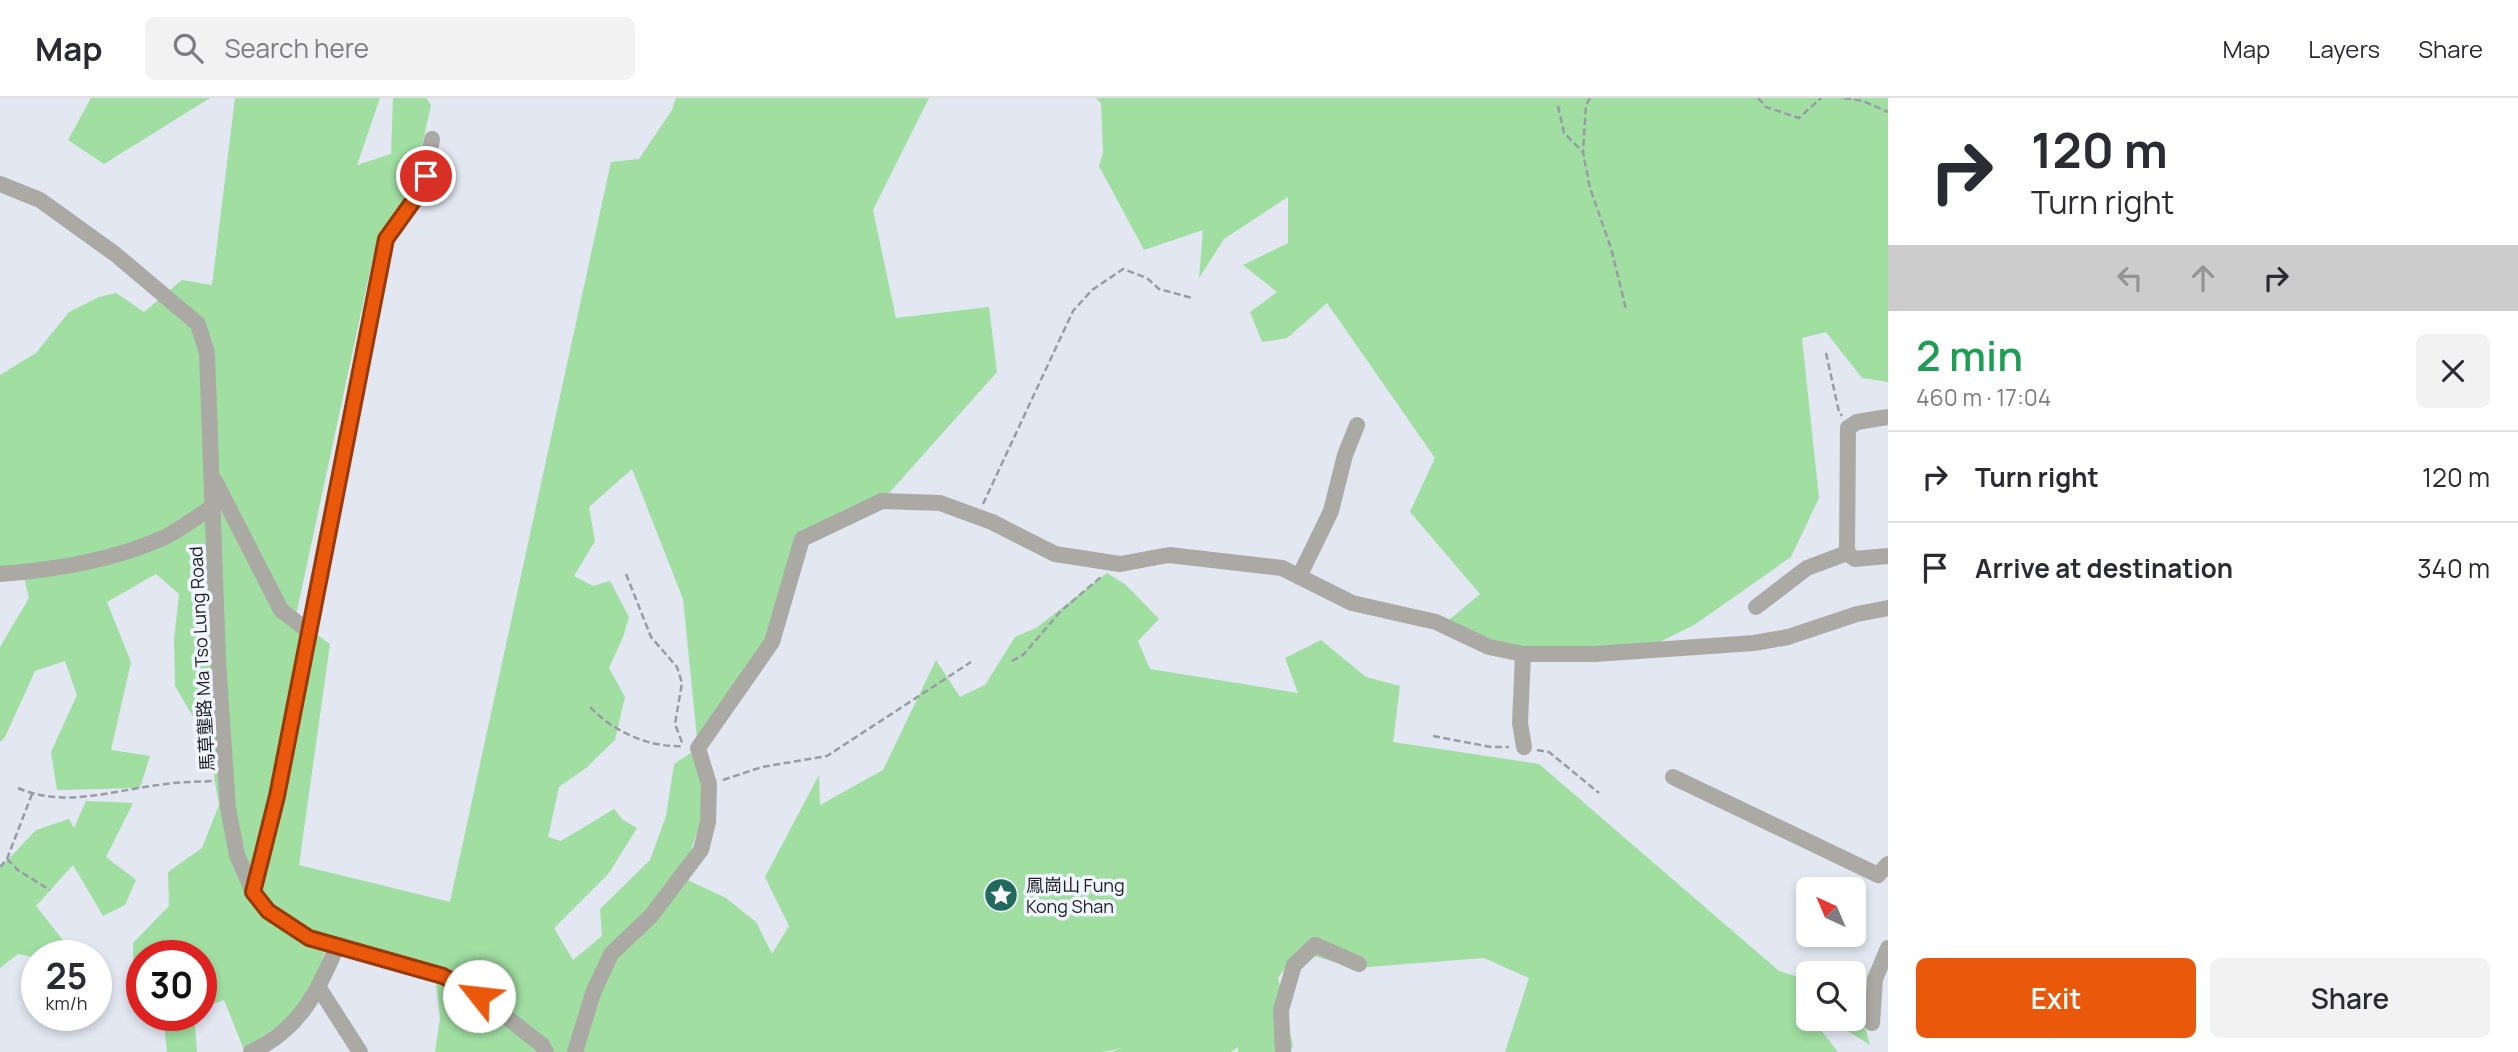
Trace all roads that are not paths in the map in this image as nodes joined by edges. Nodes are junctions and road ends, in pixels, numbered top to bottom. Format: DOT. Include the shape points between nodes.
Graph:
graph roads {
  1 [pos="432,139"];
  2 [pos="0,184"];
  3 [pos="1888,417"];
  4 [pos="1357,425"];
  5 [pos="212,475"];
  6 [pos="213,506"];
  7 [pos="1847,553"];
  8 [pos="1888,556"];
  9 [pos="0,574"];
  10 [pos="1299,576"];
  11 [pos="1756,607"];
  12 [pos="1888,608"];
  13 [pos="308,631"];
  14 [pos="1523,654"];
  15 [pos="1524,747"];
  16 [pos="1673,777"];
  17 [pos="1888,864"];
  18 [pos="253,892"];
  19 [pos="337,946"];
  20 [pos="1888,948"];
  21 [pos="1359,964"];
  22 [pos="319,988"];
  23 [pos="1872,1023"];
  24 [pos="251,1052"];
  25 [pos="360,1052"];
  26 [pos="546,1052"];
  27 [pos="575,1052"];
  28 [pos="1283,1052"];
  1 -- 13 [label="street" via="426,176 386,239"];
  2 -- 5 [label="street, 馬草壟路 Ma Tso Lung Road" via="40,200 115,254 198,324 207,353"];
  3 -- 7 [label="street" via="1848,428"];
  4 -- 10 [label="street" via="1331,512"];
  5 -- 6 [label="street, 馬草壟路 Ma Tso Lung Road"];
  5 -- 13 [label="street" via="281,610"];
  6 -- 9 [label="street" via="165,537 109,558"];
  6 -- 18 [label="street, 馬草壟路 Ma Tso Lung Road" via="228,808 237,855"];
  7 -- 8 [label="street" via="1855,559"];
  7 -- 11 [label="street" via="1807,568"];
  10 -- 14 [label="street" via="1352,603 1436,622 1489,647"];
  10 -- 27 [label="street" via="1282,568 1169,555 1120,564 1055,554 940,503 882,500 802,539 772,642 691,747 709,784 708,822 701,850 651,916 611,954"];
  12 -- 14 [label="street" via="1754,643"];
  13 -- 18 [label="street" via="277,796"];
  14 -- 15 [label="street" via="1520,723"];
  16 -- 17 [label="street" via="1878,875"];
  18 -- 19 [label="street, 馬草壟路 Ma Tso Lung Road" via="268,911 309,938"];
  19 -- 22 [label="street"];
  19 -- 26 [label="street, 馬草壟路 Ma Tso Lung Road" via="443,976 473,991"];
  20 -- 23 [label="street" via="1875,979"];
  21 -- 28 [label="street" via="1315,945 1294,965 1281,1010"];
  22 -- 24 [label="street" via="295,1022"];
  22 -- 25 [label="street"];
}
